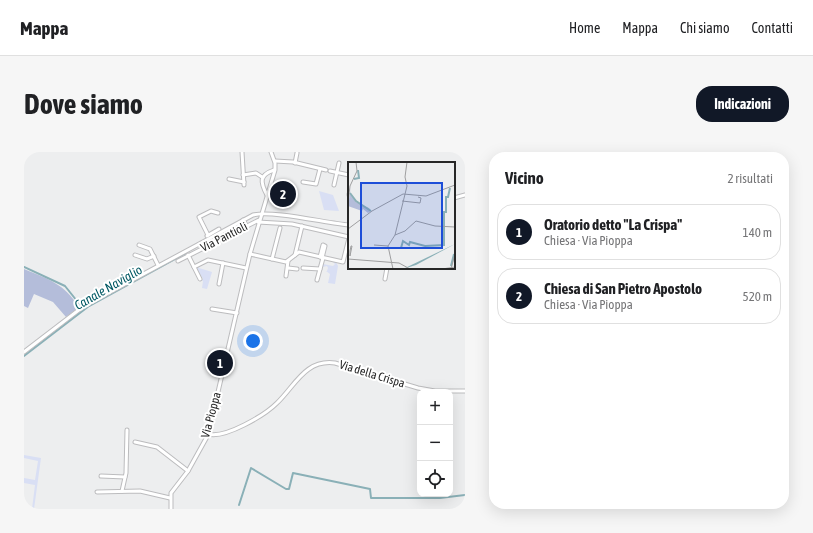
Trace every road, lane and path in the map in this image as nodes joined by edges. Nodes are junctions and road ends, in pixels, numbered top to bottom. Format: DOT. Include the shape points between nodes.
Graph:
graph roads {
  1 [pos="242,152"];
  2 [pos="271,152"];
  3 [pos="296,153"];
  4 [pos="275,161"];
  5 [pos="295,163"];
  6 [pos="339,163"];
  7 [pos="320,169"];
  8 [pos="274,170"];
  9 [pos="326,170"];
  10 [pos="330,171"];
  11 [pos="337,173"];
  12 [pos="243,175"];
  13 [pos="348,175"];
  14 [pos="262,177"];
  15 [pos="229,179"];
  16 [pos="303,182"];
  17 [pos="334,185"];
  18 [pos="465,194"];
  19 [pos="266,195"];
  20 [pos="455,198"];
  21 [pos="218,212"];
  22 [pos="258,214"];
  23 [pos="258,221"];
  24 [pos="348,225"];
  25 [pos="302,226"];
  26 [pos="280,228"];
  27 [pos="219,229"];
  28 [pos="208,235"];
  29 [pos="348,237"];
  30 [pos="207,239"];
  31 [pos="213,240"];
  32 [pos="348,241"];
  33 [pos="139,245"];
  34 [pos="188,250"];
  35 [pos="250,254"];
  36 [pos="136,255"];
  37 [pos="189,255"];
  38 [pos="295,255"];
  39 [pos="154,256"];
  40 [pos="322,257"];
  41 [pos="272,260"];
  42 [pos="178,261"];
  43 [pos="288,261"];
  44 [pos="223,263"];
  45 [pos="158,265"];
  46 [pos="194,267"];
  47 [pos="246,268"];
  48 [pos="288,268"];
  49 [pos="303,268"];
  50 [pos="387,269"];
  51 [pos="297,270"];
  52 [pos="320,270"];
  53 [pos="286,276"];
  54 [pos="200,279"];
  55 [pos="385,279"];
  56 [pos="317,280"];
  57 [pos="219,284"];
  58 [pos="212,309"];
  59 [pos="237,312"];
  60 [pos="24,352"];
  61 [pos="465,391"];
  62 [pos="126,430"];
  63 [pos="208,434"];
  64 [pos="135,442"];
  65 [pos="188,471"];
  66 [pos="101,476"];
  67 [pos="125,477"];
  68 [pos="122,491"];
  69 [pos="97,492"];
  70 [pos="170,498"];
  71 [pos="171,509"];
  1 -- 12 [label="street"];
  2 -- 4 [label="street"];
  3 -- 5 [label="street"];
  4 -- 5 [label="street"];
  4 -- 8 [label="street, Via Pioppa"];
  5 -- 7 [label="street"];
  6 -- 11 [label="street"];
  7 -- 9 [label="street"];
  7 -- 16 [label="street" via="316,184"];
  8 -- 14 [label="street"];
  8 -- 19 [label="street, Via Pioppa"];
  10 -- 11 [label="street"];
  11 -- 13 [label="street"];
  11 -- 17 [label="street"];
  12 -- 14 [label="street" via="256,173"];
  12 -- 15 [label="street" via="244,184"];
  14 -- 19 [label="street, Via Pioppa" via="261,183"];
  18 -- 20 [label="street"];
  19 -- 22 [label="street, Via Pioppa"];
  21 -- 28 [label="street" via="211,211 199,217"];
  22 -- 23 [label="street, Via Pioppa"];
  22 -- 24 [label="street"];
  22 -- 31 [label="street" via="243,220 245,223"];
  23 -- 25 [label="street"];
  23 -- 31 [label="street, Via Pantioli"];
  23 -- 35 [label="street, Via Pioppa"];
  25 -- 29 [label="street"];
  25 -- 38 [label="street"];
  26 -- 41 [label="street"];
  27 -- 28 [label="street"];
  28 -- 30 [label="street"];
  30 -- 31 [label="street"];
  30 -- 34 [label="street"];
  31 -- 37 [label="street, Via Pantioli"];
  32 -- 40 [label="street" via="343,262"];
  33 -- 39 [label="street" via="150,249"];
  34 -- 37 [label="street, Via Pantioli"];
  34 -- 45 [label="street"];
  35 -- 41 [label="street"];
  35 -- 47 [label="street, Via Pioppa"];
  36 -- 39 [label="street" via="147,259"];
  37 -- 42 [label="street, Via Pantioli"];
  37 -- 46 [label="street"];
  38 -- 40 [label="street" via="299,252"];
  38 -- 43 [label="street"];
  39 -- 45 [label="street"];
  40 -- 52 [label="street"];
  41 -- 43 [label="street"];
  43 -- 48 [label="street"];
  44 -- 46 [label="street" via="208,260"];
  44 -- 47 [label="street"];
  44 -- 57 [label="street"];
  45 -- 60 [label="street" via="84,306"];
  46 -- 54 [label="street"];
  47 -- 59 [label="street, Via Pioppa"];
  48 -- 51 [label="street"];
  48 -- 53 [label="street"];
  49 -- 52 [label="street"];
  50 -- 55 [label="street"];
  52 -- 56 [label="street"];
  58 -- 59 [label="street"];
  59 -- 63 [label="street, Via Pioppa"];
  61 -- 63 [label="street, Via della Crispa" via="421,389 335,363 321,363 306,370 265,413 232,430 215,435"];
  62 -- 67 [label="street"];
  63 -- 65 [label="street, Via Pioppa"];
  64 -- 65 [label="street" via="157,447"];
  65 -- 70 [label="street, Via Pioppa"];
  66 -- 67 [label="street"];
  67 -- 68 [label="street"];
  68 -- 69 [label="street"];
  68 -- 70 [label="street" via="143,492"];
  70 -- 71 [label="street"];
}
